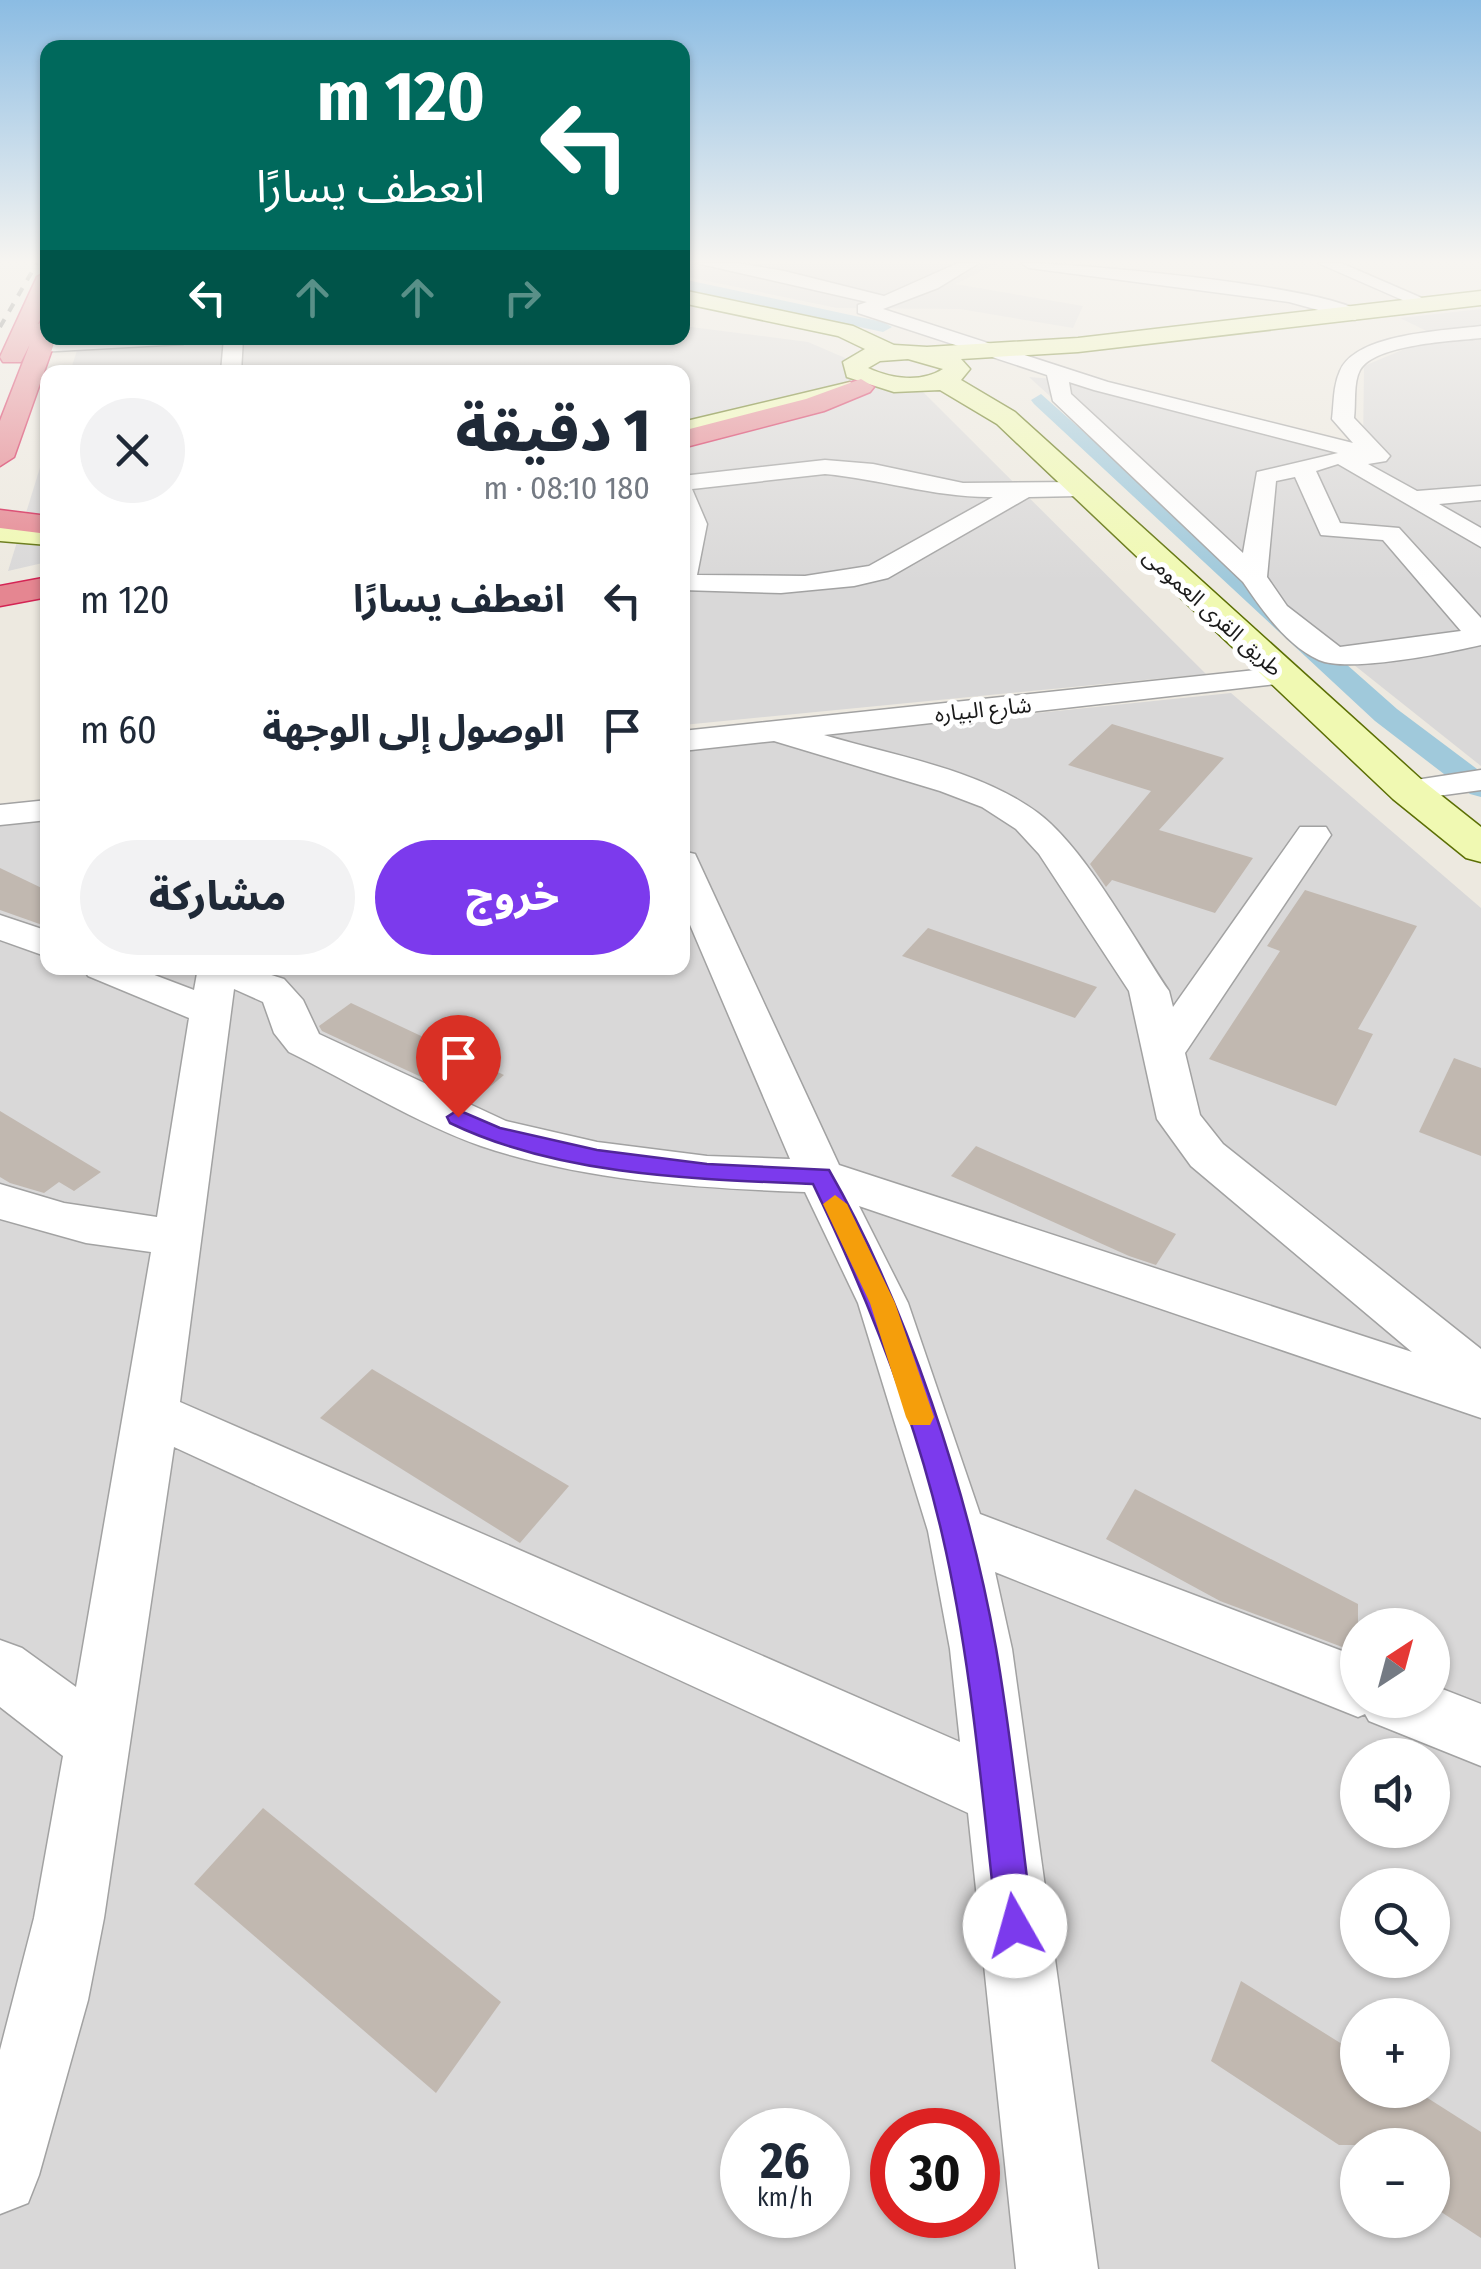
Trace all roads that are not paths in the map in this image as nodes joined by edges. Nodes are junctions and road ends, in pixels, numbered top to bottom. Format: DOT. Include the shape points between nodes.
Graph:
graph roads {
  1 [pos="32,369"];
  2 [pos="859,369"];
  3 [pos="931,369"];
  4 [pos="943,369"];
  5 [pos="1044,369"];
  6 [pos="1350,369"];
  7 [pos="1057,373"];
  8 [pos="867,381"];
  9 [pos="822,382"];
  10 [pos="690,407"];
  11 [pos="690,416"];
  12 [pos="690,428"];
  13 [pos="690,438"];
  14 [pos="1378,456"];
  15 [pos="0,457"];
  16 [pos="1345,458"];
  17 [pos="1302,466"];
  18 [pos="690,481"];
  19 [pos="1078,489"];
  20 [pos="1022,491"];
  21 [pos="1481,493"];
  22 [pos="1415,500"];
  23 [pos="690,503"];
  24 [pos="0,518"];
  25 [pos="40,524"];
  26 [pos="0,532"];
  27 [pos="40,535"];
  28 [pos="1481,539"];
  29 [pos="0,547"];
  30 [pos="690,548"];
  31 [pos="40,550"];
  32 [pos="1253,577"];
  33 [pos="690,581"];
  34 [pos="40,588"];
  35 [pos="0,596"];
  36 [pos="1284,676"];
  37 [pos="776,731"];
  38 [pos="690,741"];
  39 [pos="1481,780"];
  40 [pos="1416,789"];
  41 [pos="40,811"];
  42 [pos="0,815"];
  43 [pos="1312,836"];
  44 [pos="1481,848"];
  45 [pos="690,892"];
  46 [pos="0,926"];
  47 [pos="40,943"];
  48 [pos="148,975"];
  49 [pos="213,985"];
  50 [pos="1165,1050"];
  51 [pos="821,1176"];
  52 [pos="0,1201"];
  53 [pos="174,1236"];
  54 [pos="1481,1379"];
  55 [pos="1481,1396"];
  56 [pos="152,1413"];
  57 [pos="956,1531"];
  58 [pos="0,1670"];
  59 [pos="1340,1680"];
  60 [pos="1437,1718"];
  61 [pos="1481,1735"];
  62 [pos="96,1742"];
  63 [pos="998,1793"];
  64 [pos="0,2175"];
  65 [pos="1057,2269"];
  1 -- 15 [label="highway"];
  2 -- 8 [label="street"];
  3 -- 8 [label="street"];
  4 -- 19 [label="street, طريق القرى العمومى"];
  5 -- 7 [label="street"];
  6 -- 14 [label="street" via="1343,419"];
  7 -- 14 [label="street"];
  7 -- 32 [label="street" via="1061,396"];
  8 -- 9 [label="street"];
  8 -- 12 [label="street"];
  8 -- 13 [label="highway" via="815,405"];
  9 -- 10 [label="highway"];
  9 -- 11 [label="street"];
  14 -- 16 [label="street"];
  16 -- 17 [label="street"];
  16 -- 22 [label="street"];
  17 -- 32 [label="street" via="1262,482"];
  17 -- 32 [label="street" via="1330,530 1390,533 1477,635 1469,641 1326,653 1277,612"];
  18 -- 20 [label="street" via="824,468 963,490"];
  19 -- 20 [label="street"];
  19 -- 36 [label="street, طريق القرى العمومى"];
  20 -- 33 [label="street" via="878,572 853,579 792,587"];
  21 -- 22 [label="street"];
  22 -- 28 [label="street"];
  23 -- 30 [label="street" via="696,524"];
  24 -- 25 [label="highway"];
  26 -- 27 [label="street"];
  29 -- 31 [label="street"];
  34 -- 35 [label="highway"];
  36 -- 37 [label="street, شارع البياره"];
  36 -- 40 [label="street, طريق القرى العمومى"];
  37 -- 38 [label="street, شارع البياره"];
  37 -- 50 [label="street" via="952,784 1028,822 1054,847 1149,991"];
  39 -- 40 [label="street"];
  40 -- 44 [label="street, طريق القرى العمومى"];
  41 -- 42 [label="street"];
  43 -- 50 [label="street"];
  45 -- 51 [label="street"];
  46 -- 47 [label="street"];
  48 -- 49 [label="street"];
  49 -- 51 [label="street" via="237,977 272,990 304,1043 494,1134 707,1172"];
  49 -- 53 [label="street"];
  50 -- 54 [label="street" via="1179,1120 1207,1155"];
  51 -- 55 [label="street"];
  51 -- 57 [label="street" via="883,1303"];
  52 -- 53 [label="street" via="49,1219"];
  53 -- 56 [label="street"];
  56 -- 62 [label="street"];
  56 -- 63 [label="street"];
  57 -- 59 [label="street"];
  57 -- 63 [label="street" via="980,1649"];
  58 -- 62 [label="street"];
  60 -- 61 [label="street"];
  62 -- 64 [label="street" via="52,2000"];
  63 -- 65 [label="street"];
}
